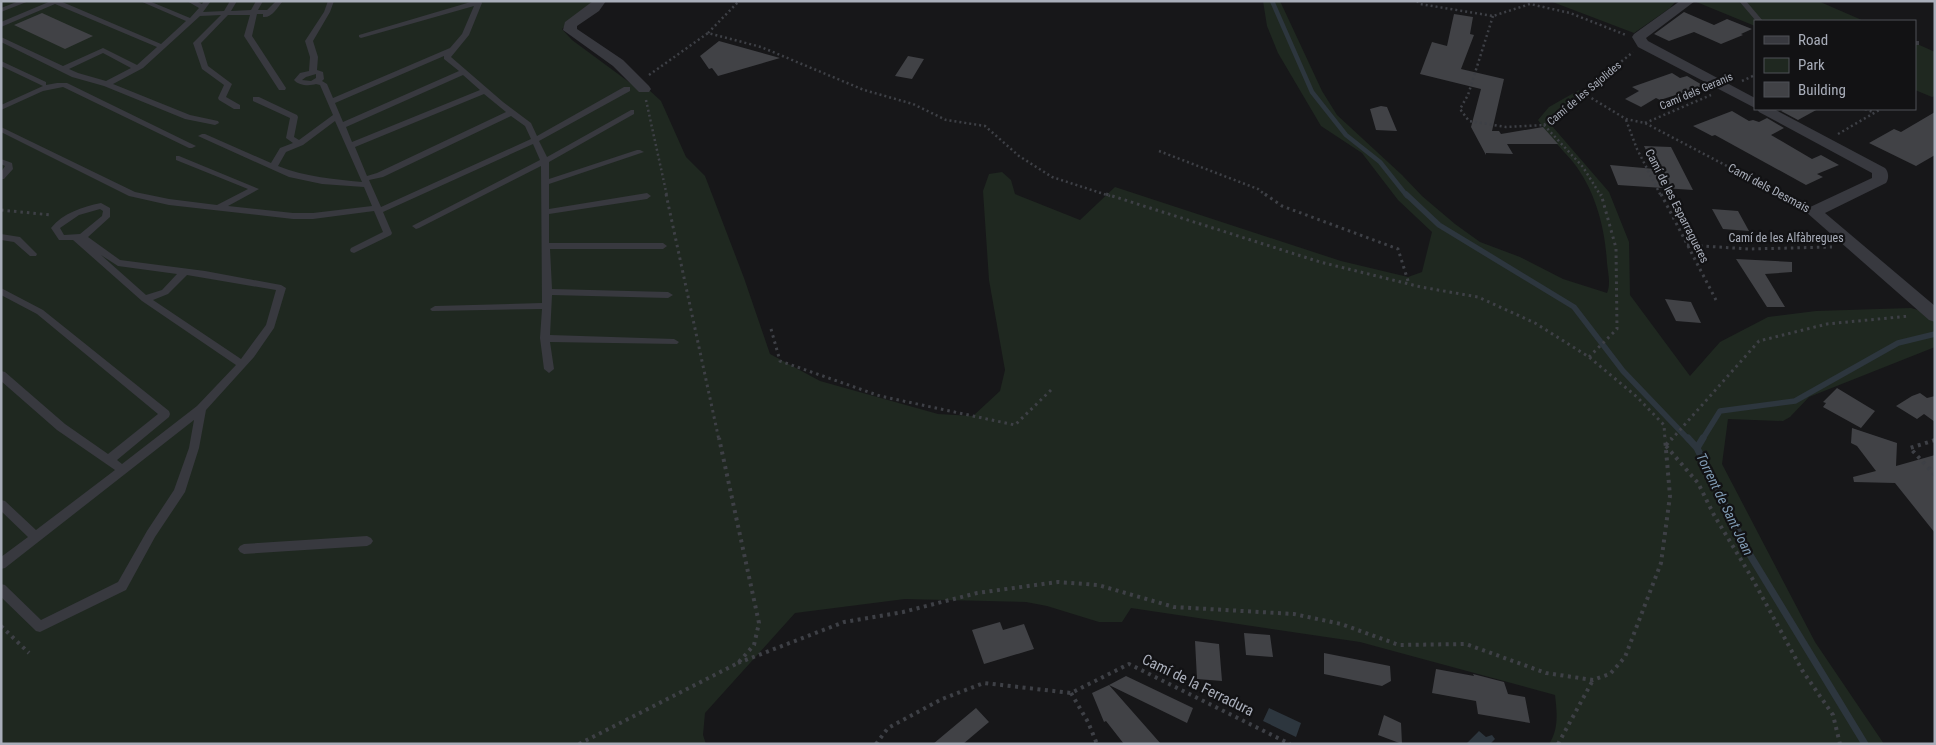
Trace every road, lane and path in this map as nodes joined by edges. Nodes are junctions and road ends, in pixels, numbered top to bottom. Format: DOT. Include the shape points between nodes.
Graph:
graph roads {
  1 [pos="26,1"];
  2 [pos="143,1"];
  3 [pos="190,1"];
  4 [pos="234,1"];
  5 [pos="260,1"];
  6 [pos="280,1"];
  7 [pos="331,1"];
  8 [pos="600,1"];
  9 [pos="739,1"];
  10 [pos="1417,1"];
  11 [pos="1689,1"];
  12 [pos="1742,1"];
  13 [pos="57,2"];
  14 [pos="478,2"];
  15 [pos="206,5"];
  16 [pos="1,10"];
  17 [pos="254,12"];
  18 [pos="271,12"];
  19 [pos="198,14"];
  20 [pos="225,14"];
  21 [pos="1493,16"];
  22 [pos="12,20"];
  23 [pos="1759,20"];
  24 [pos="1,21"];
  25 [pos="191,21"];
  26 [pos="1,25"];
  27 [pos="250,26"];
  28 [pos="708,33"];
  29 [pos="361,36"];
  30 [pos="1,39"];
  31 [pos="1641,41"];
  32 [pos="162,47"];
  33 [pos="453,50"];
  34 [pos="1,63"];
  35 [pos="137,68"];
  36 [pos="314,69"];
  37 [pos="66,70"];
  38 [pos="464,72"];
  39 [pos="1754,75"];
  40 [pos="317,81"];
  41 [pos="42,84"];
  42 [pos="107,84"];
  43 [pos="637,87"];
  44 [pos="282,88"];
  45 [pos="1726,88"];
  46 [pos="486,91"];
  47 [pos="1583,93"];
  48 [pos="256,99"];
  49 [pos="330,102"];
  50 [pos="1754,103"];
  51 [pos="2,106"];
  52 [pos="238,107"];
  53 [pos="1766,110"];
  54 [pos="1867,110"];
  55 [pos="1879,110"];
  56 [pos="631,112"];
  57 [pos="511,113"];
  58 [pos="1874,113"];
  59 [pos="337,116"];
  60 [pos="1626,119"];
  61 [pos="215,123"];
  62 [pos="1645,123"];
  63 [pos="1544,124"];
  64 [pos="341,126"];
  65 [pos="1,129"];
  66 [pos="202,136"];
  67 [pos="535,140"];
  68 [pos="1824,142"];
  69 [pos="300,143"];
  70 [pos="192,146"];
  71 [pos="350,146"];
  72 [pos="1159,151"];
  73 [pos="640,152"];
  74 [pos="179,158"];
  75 [pos="1,161"];
  76 [pos="546,161"];
  77 [pos="273,166"];
  78 [pos="1,177"];
  79 [pos="366,182"];
  80 [pos="545,183"];
  81 [pos="647,196"];
  82 [pos="217,208"];
  83 [pos="1,210"];
  84 [pos="378,210"];
  85 [pos="545,212"];
  86 [pos="1814,212"];
  87 [pos="69,215"];
  88 [pos="416,226"];
  89 [pos="1,237"];
  90 [pos="78,237"];
  91 [pos="1687,244"];
  92 [pos="545,246"];
  93 [pos="663,246"];
  94 [pos="1855,247"];
  95 [pos="354,250"];
  96 [pos="33,254"];
  97 [pos="185,271"];
  98 [pos="1410,285"];
  99 [pos="1,291"];
  100 [pos="548,292"];
  101 [pos="668,295"];
  102 [pos="145,299"];
  103 [pos="1716,300"];
  104 [pos="547,306"];
  105 [pos="435,309"];
  106 [pos="1934,315"];
  107 [pos="771,329"];
  108 [pos="545,338"];
  109 [pos="674,342"];
  110 [pos="1589,357"];
  111 [pos="242,364"];
  112 [pos="549,369"];
  113 [pos="1,375"];
  114 [pos="1052,389"];
  115 [pos="201,409"];
  116 [pos="1935,440"];
  117 [pos="1665,446"];
  118 [pos="109,460"];
  119 [pos="123,470"];
  120 [pos="1935,475"];
  121 [pos="1,504"];
  122 [pos="36,538"];
  123 [pos="367,540"];
  124 [pos="244,549"];
  125 [pos="1,564"];
  126 [pos="1,589"];
  127 [pos="1,626"];
  128 [pos="29,653"];
  129 [pos="738,663"];
  130 [pos="1593,680"];
  131 [pos="1071,693"];
  132 [pos="579,744"];
  133 [pos="876,744"];
  134 [pos="1097,744"];
  135 [pos="1290,744"];
  136 [pos="1558,744"];
  137 [pos="1840,744"];
  1 -- 16 [label="lane"];
  2 -- 25 [label="lane"];
  3 -- 15 [label="lane"];
  4 -- 20 [label="lane"];
  5 -- 17 [label="lane"];
  6 -- 18 [label="lane"];
  7 -- 36 [label="lane" via="308,41 314,57"];
  8 -- 43 [label="street" via="570,25 570,30 618,63"];
  9 -- 28 [label="path"];
  10 -- 21 [label="path"];
  11 -- 31 [label="street"];
  12 -- 23 [label="lane"];
  13 -- 22 [label="lane"];
  13 -- 32 [label="lane"];
  14 -- 29 [label="lane"];
  14 -- 33 [label="lane" via="465,36"];
  15 -- 19 [label="lane"];
  17 -- 18 [label="lane"];
  17 -- 20 [label="lane"];
  17 -- 27 [label="lane"];
  18 -- 27 [label="lane"];
  19 -- 20 [label="lane"];
  19 -- 25 [label="lane"];
  20 -- 52 [label="lane" via="197,44 205,67 228,84 222,98"];
  21 -- 31 [label="path" via="1530,4 1570,12"];
  21 -- 63 [label="path" via="1468,95 1460,109 1469,120 1506,127"];
  22 -- 24 [label="lane"];
  22 -- 26 [label="lane"];
  25 -- 32 [label="lane"];
  27 -- 44 [label="lane" via="248,36"];
  28 -- 43 [label="path" via="656,69"];
  28 -- 98 [label="path" via="762,48 864,90 913,104 946,120 985,126 1019,156 1052,177 1320,262"];
  30 -- 37 [label="lane"];
  31 -- 45 [label="street"];
  31 -- 47 [label="path, Camí de les Sajolides"];
  32 -- 35 [label="lane"];
  33 -- 38 [label="lane" via="447,57"];
  33 -- 49 [label="lane"];
  34 -- 41 [label="lane"];
  35 -- 37 [label="lane" via="103,50"];
  35 -- 42 [label="lane"];
  36 -- 40 [label="lane" via="319,72"];
  36 -- 40 [label="lane" via="298,80 302,83"];
  37 -- 41 [label="lane"];
  37 -- 42 [label="lane"];
  38 -- 46 [label="lane"];
  38 -- 64 [label="lane"];
  39 -- 45 [label="path, Camí dels Geranis"];
  40 -- 49 [label="lane" via="323,84"];
  41 -- 51 [label="lane"];
  42 -- 61 [label="lane" via="188,117"];
  43 -- 67 [label="lane"];
  43 -- 129 [label="path" via="758,623 754,645"];
  45 -- 50 [label="street"];
  45 -- 62 [label="path, Camí dels Geranis"];
  46 -- 57 [label="lane"];
  46 -- 71 [label="lane"];
  47 -- 60 [label="path, Camí dels Desmais"];
  47 -- 63 [label="path, Camí de les Sajolides"];
  48 -- 69 [label="lane" via="294,117 290,138"];
  49 -- 59 [label="lane"];
  51 -- 70 [label="lane" via="48,87 64,85"];
  53 -- 68 [label="street"];
  54 -- 58 [label="path"];
  55 -- 58 [label="path"];
  56 -- 76 [label="lane"];
  57 -- 67 [label="lane" via="528,125"];
  57 -- 79 [label="lane"];
  58 -- 68 [label="path"];
  59 -- 64 [label="lane"];
  59 -- 69 [label="lane"];
  60 -- 62 [label="path, Camí dels Desmais"];
  60 -- 91 [label="path, Camí de les Esparragueres" via="1637,149"];
  62 -- 86 [label="path, Camí dels Desmais"];
  63 -- 110 [label="path, Camí de les Sajolides" via="1583,167 1601,194 1616,248 1617,329"];
  64 -- 71 [label="lane"];
  65 -- 82 [label="lane" via="132,194"];
  66 -- 77 [label="lane"];
  67 -- 76 [label="lane"];
  67 -- 84 [label="lane"];
  68 -- 86 [label="street" via="1880,171 1880,180"];
  69 -- 77 [label="lane" via="283,150"];
  71 -- 79 [label="lane"];
  72 -- 98 [label="path" via="1258,190 1282,206 1398,249"];
  73 -- 80 [label="lane"];
  74 -- 82 [label="lane" via="255,189"];
  75 -- 78 [label="lane" via="9,165"];
  76 -- 80 [label="lane"];
  76 -- 88 [label="lane"];
  77 -- 79 [label="lane" via="306,179"];
  79 -- 84 [label="lane"];
  80 -- 85 [label="lane"];
  81 -- 85 [label="lane"];
  82 -- 84 [label="lane" via="292,216"];
  83 -- 87 [label="path"];
  84 -- 95 [label="lane" via="388,233"];
  85 -- 92 [label="lane"];
  86 -- 94 [label="street, Camí dels Desmais"];
  87 -- 90 [label="lane" via="55,228 62,238"];
  87 -- 90 [label="lane" via="100,206 107,210 106,217"];
  89 -- 96 [label="lane" via="17,239"];
  90 -- 97 [label="lane" via="118,263"];
  90 -- 102 [label="lane"];
  91 -- 94 [label="path, Camí de les Alfàbregues" via="1749,250"];
  91 -- 103 [label="path, Camí de les Esparragueres"];
  92 -- 93 [label="lane"];
  92 -- 100 [label="lane"];
  94 -- 106 [label="street, Camí dels Desmais"];
  97 -- 102 [label="lane" via="165,292"];
  97 -- 111 [label="lane" via="281,288 271,326"];
  98 -- 110 [label="path" via="1478,298 1535,323"];
  99 -- 118 [label="lane" via="40,312 166,414"];
  100 -- 101 [label="lane"];
  100 -- 104 [label="lane"];
  102 -- 111 [label="lane"];
  104 -- 105 [label="lane"];
  104 -- 108 [label="lane"];
  106 -- 117 [label="path" via="1827,324 1759,341"];
  107 -- 114 [label="path" via="780,361 880,396 1015,425"];
  108 -- 109 [label="lane"];
  108 -- 112 [label="lane"];
  110 -- 117 [label="path" via="1637,397 1664,425"];
  111 -- 115 [label="lane"];
  113 -- 118 [label="lane" via="61,427"];
  115 -- 119 [label="lane"];
  115 -- 126 [label="lane" via="194,448 179,492 122,586 40,627"];
  116 -- 120 [label="path" via="1910,448"];
  117 -- 130 [label="path" via="1670,496 1661,563 1625,658 1610,674"];
  117 -- 137 [label="path" via="1698,483 1802,670 1833,715"];
  118 -- 119 [label="lane"];
  119 -- 122 [label="lane"];
  121 -- 122 [label="lane"];
  122 -- 125 [label="lane"];
  123 -- 124 [label="lane"];
  127 -- 128 [label="path"];
  129 -- 130 [label="path" via="844,622 902,612 977,593 1058,582 1098,585 1174,607 1294,614 1341,624 1399,645 1466,644 1546,673"];
  129 -- 132 [label="path"];
  130 -- 136 [label="path"];
  131 -- 133 [label="path" via="984,683 888,728"];
  131 -- 134 [label="path"];
  131 -- 135 [label="path, Camí de la Ferradura" via="1130,664"];
}
